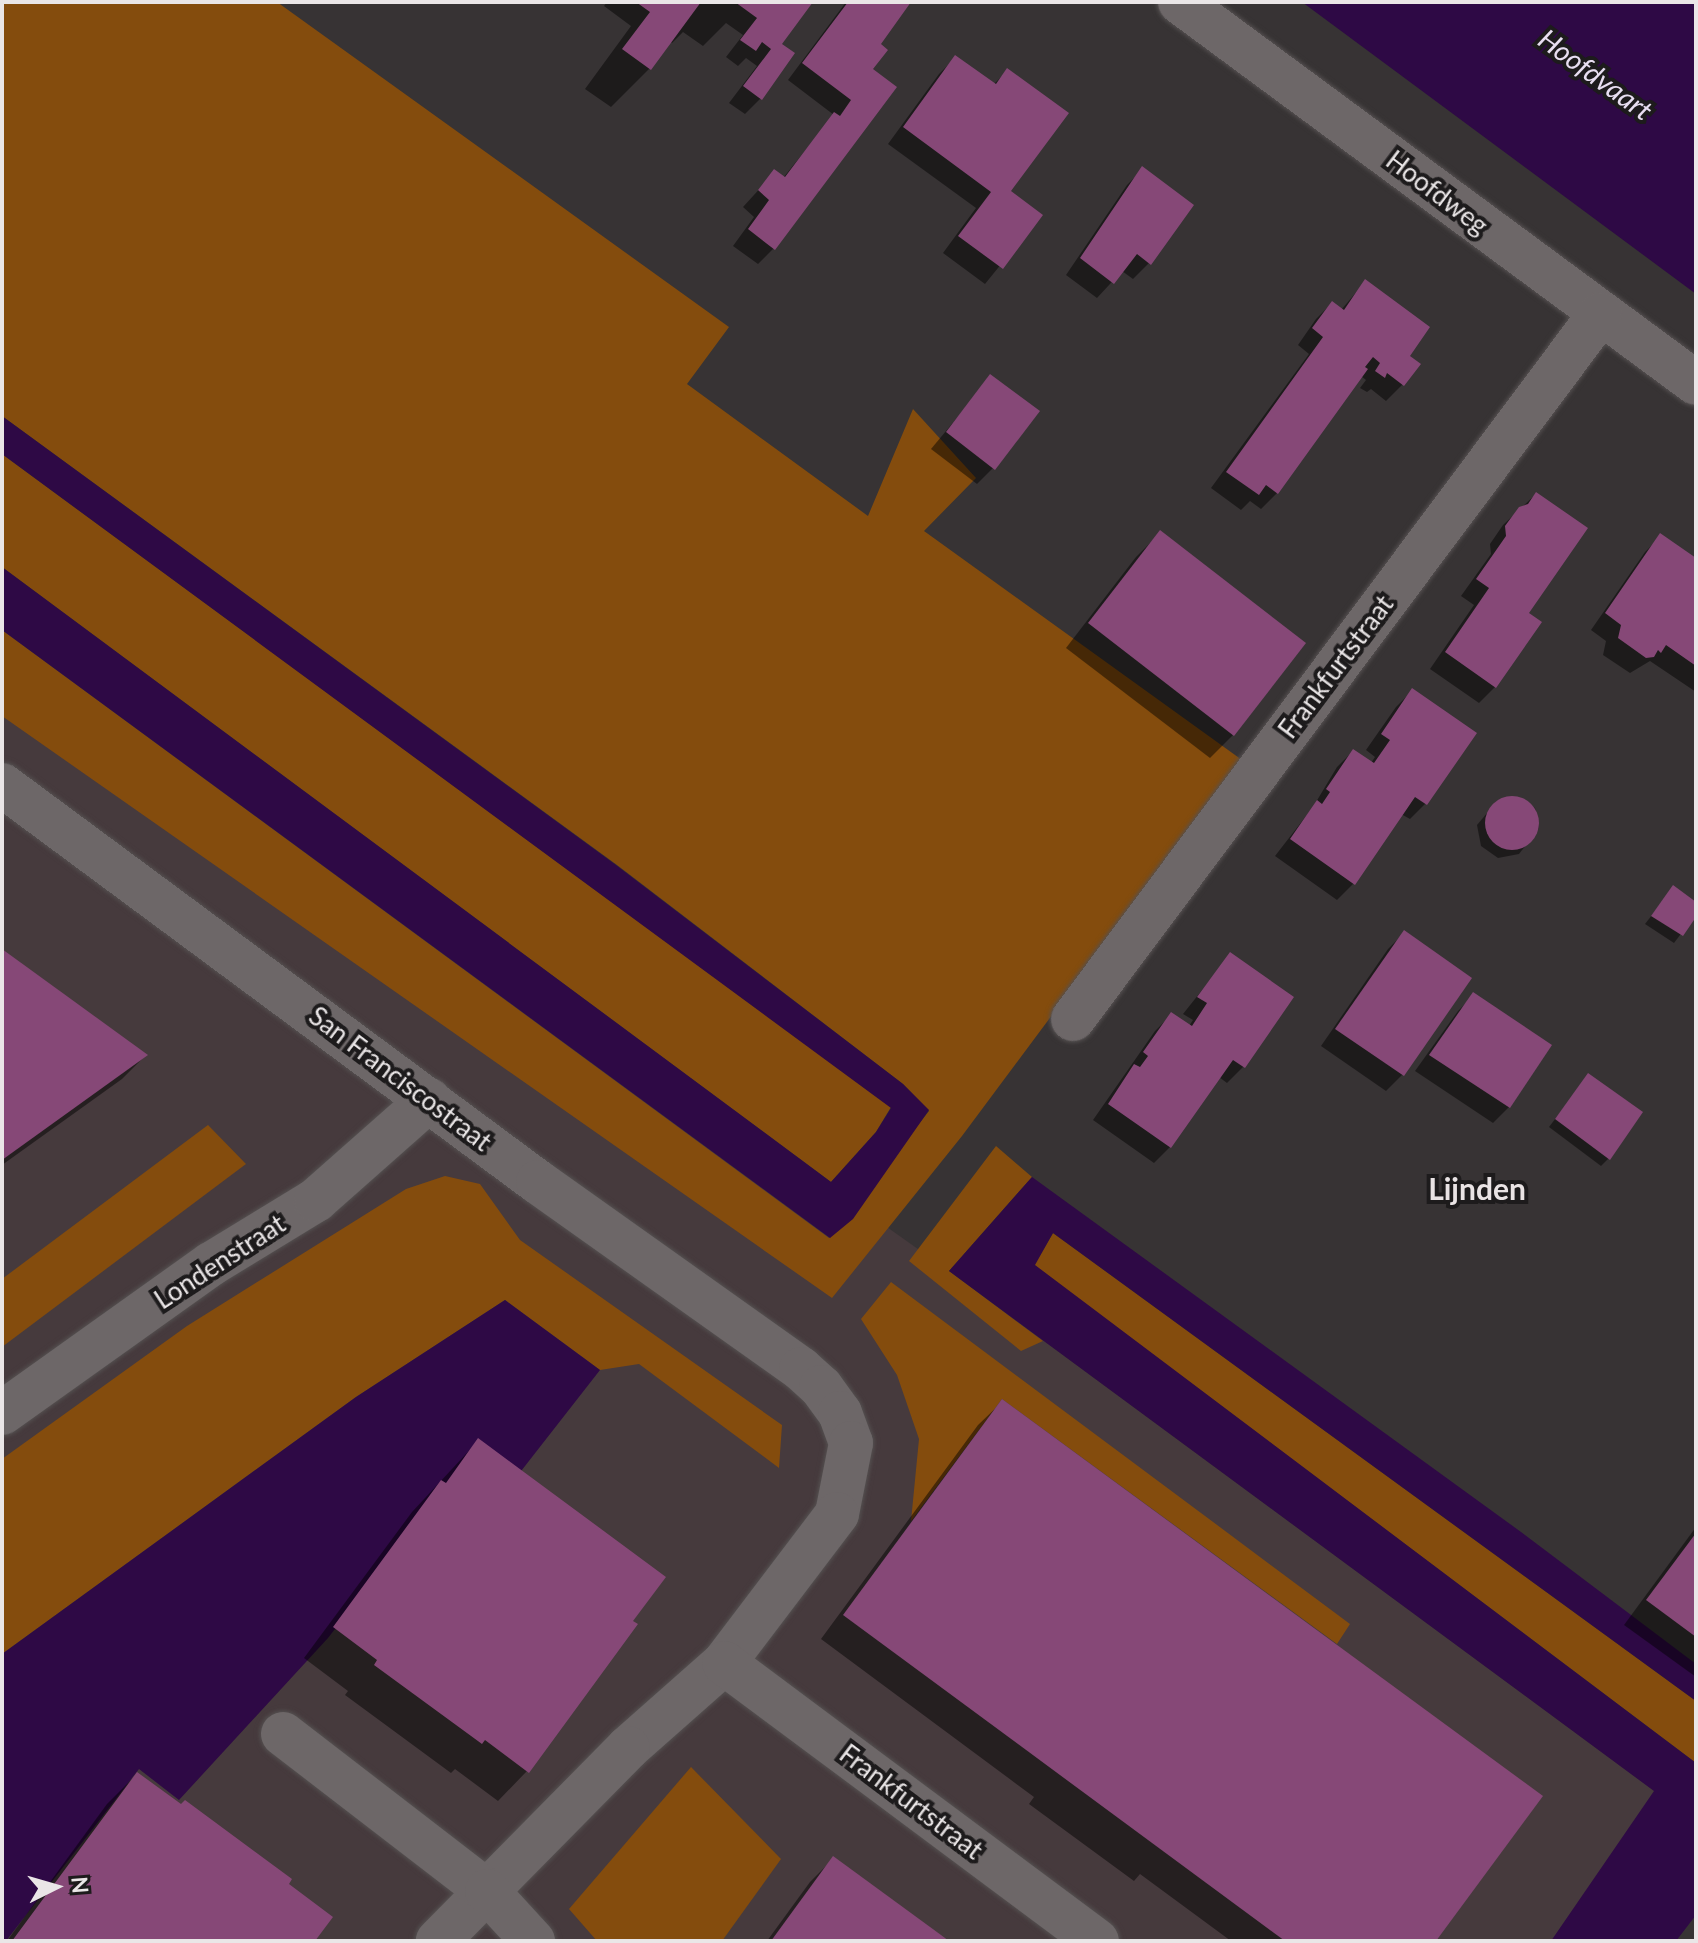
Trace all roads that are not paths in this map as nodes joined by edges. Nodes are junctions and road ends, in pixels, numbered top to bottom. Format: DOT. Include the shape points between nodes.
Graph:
graph roads {
  1 [pos="1180,2"];
  2 [pos="1600,314"];
  3 [pos="1696,383"];
  4 [pos="2,785"];
  5 [pos="1073,1019"];
  6 [pos="429,1100"];
  7 [pos="2,1413"];
  8 [pos="724,1663"];
  9 [pos="283,1734"];
  10 [pos="487,1891"];
  11 [pos="438,1941"];
  12 [pos="533,1941"];
  13 [pos="1097,1941"];
  1 -- 2 [label="street, Hoofdweg"];
  2 -- 3 [label="street, Hoofdweg"];
  2 -- 5 [label="street, Frankfurtstraat"];
  4 -- 6 [label="street, San Franciscostraat"];
  6 -- 7 [label="street, Londenstraat" via="316,1200 211,1264"];
  6 -- 8 [label="street, San Franciscostraat" via="801,1369 840,1413 851,1443 837,1514"];
  8 -- 10 [label="street" via="628,1748"];
  8 -- 13 [label="street, Frankfurtstraat"];
  9 -- 10 [label="street"];
  10 -- 11 [label="street"];
  10 -- 12 [label="street"];
}
